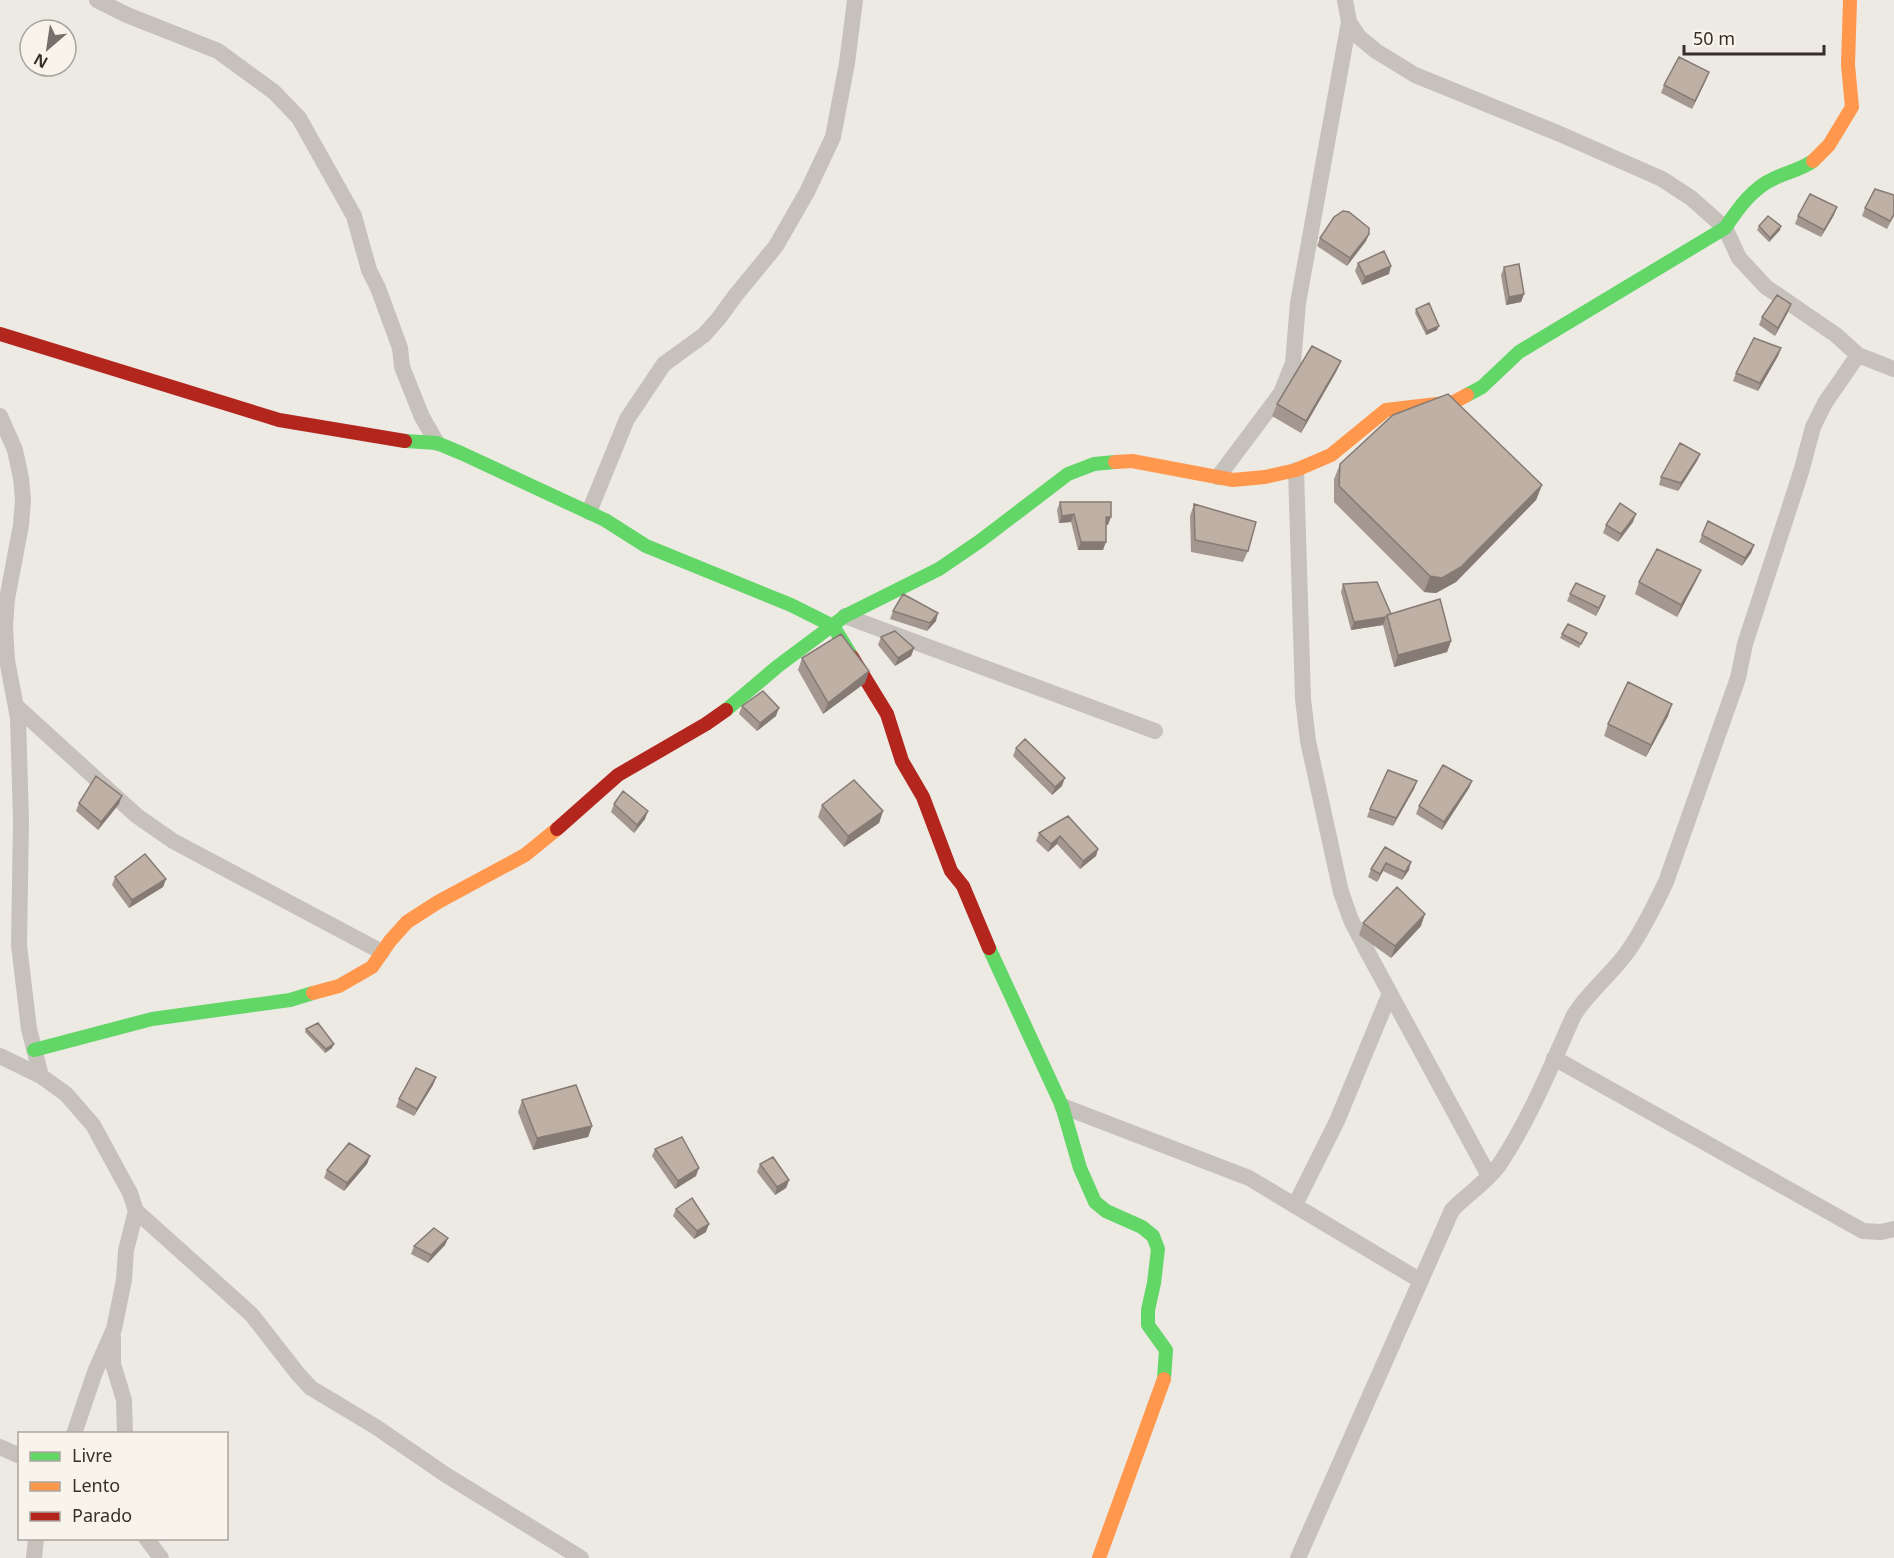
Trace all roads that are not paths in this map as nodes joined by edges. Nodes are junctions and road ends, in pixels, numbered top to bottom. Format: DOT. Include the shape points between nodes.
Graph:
graph roads {
  1 [pos="98,0"];
  2 [pos="855,0"];
  3 [pos="1345,0"];
  4 [pos="1850,0"];
  5 [pos="1349,21"];
  6 [pos="1725,228"];
  7 [pos="0,334"];
  8 [pos="1858,355"];
  9 [pos="1894,369"];
  10 [pos="0,416"];
  11 [pos="437,443"];
  12 [pos="1296,470"];
  13 [pos="1218,477"];
  14 [pos="590,512"];
  15 [pos="839,621"];
  16 [pos="16,706"];
  17 [pos="1155,731"];
  18 [pos="382,952"];
  19 [pos="1390,993"];
  20 [pos="34,1050"];
  21 [pos="0,1056"];
  22 [pos="1554,1058"];
  23 [pos="41,1076"];
  24 [pos="1062,1106"];
  25 [pos="1489,1176"];
  26 [pos="1295,1205"];
  27 [pos="136,1211"];
  28 [pos="1894,1229"];
  29 [pos="1421,1281"];
  30 [pos="114,1329"];
  31 [pos="75,1432"];
  32 [pos="126,1432"];
  33 [pos="0,1447"];
  34 [pos="18,1455"];
  35 [pos="36,1540"];
  36 [pos="147,1540"];
  37 [pos="34,1558"];
  38 [pos="160,1558"];
  39 [pos="581,1558"];
  40 [pos="1099,1558"];
  41 [pos="1298,1558"];
  1 -- 11 [label="street" via="218,51 274,92 299,118 354,216 369,270 400,348 402,367"];
  2 -- 14 [label="street" via="833,137 807,192 776,246 719,318 704,335 664,363 627,419"];
  3 -- 5 [label="street"];
  4 -- 6 [label="street" via="1848,65 1852,107 1829,145 1816,158 1757,189"];
  5 -- 6 [label="street" via="1359,37 1376,51 1415,75 1662,178"];
  5 -- 13 [label="street" via="1298,303 1293,363 1281,393"];
  6 -- 8 [label="street" via="1738,258 1766,287 1836,335"];
  6 -- 12 [label="street" via="1519,352 1482,387 1454,402 1386,410 1331,455"];
  7 -- 11 [label="street" via="279,420 401,441"];
  8 -- 9 [label="street"];
  8 -- 22 [label="street" via="1813,427 1737,678 1666,882 1628,952 1583,1001"];
  10 -- 16 [label="street" via="15,450 23,500 5,626"];
  11 -- 14 [label="street"];
  12 -- 13 [label="street" via="1233,480"];
  12 -- 19 [label="street" via="1303,699 1308,741 1341,891 1351,920"];
  13 -- 15 [label="street" via="1132,461 1094,464 1068,474 939,569"];
  14 -- 15 [label="street" via="646,546"];
  15 -- 17 [label="street"];
  15 -- 18 [label="street" via="706,724 618,776 525,855 407,922"];
  15 -- 24 [label="street" via="887,714 902,761 923,797 944,856 968,896"];
  16 -- 18 [label="street" via="137,816 173,842"];
  16 -- 20 [label="street" via="21,820 19,945"];
  18 -- 20 [label="street" via="362,975 290,1000 152,1019"];
  19 -- 25 [label="street"];
  19 -- 26 [label="street" via="1337,1121"];
  20 -- 23 [label="street"];
  21 -- 23 [label="street"];
  22 -- 25 [label="street" via="1527,1118"];
  22 -- 28 [label="street" via="1863,1231"];
  23 -- 27 [label="street" via="66,1094 93,1125"];
  24 -- 26 [label="street" via="1249,1178"];
  24 -- 40 [label="street" via="1080,1168 1095,1202 1153,1236 1158,1248 1148,1325 1166,1346 1168,1359 1164,1381"];
  25 -- 29 [label="street" via="1452,1210"];
  26 -- 29 [label="street"];
  27 -- 30 [label="street"];
  27 -- 39 [label="street" via="251,1314 312,1388"];
  29 -- 41 [label="street"];
  30 -- 31 [label="street" via="94,1372"];
  30 -- 32 [label="street" via="113,1364 124,1400"];
  33 -- 34 [label="street"];
  35 -- 37 [label="street"];
  36 -- 38 [label="street"];
}
